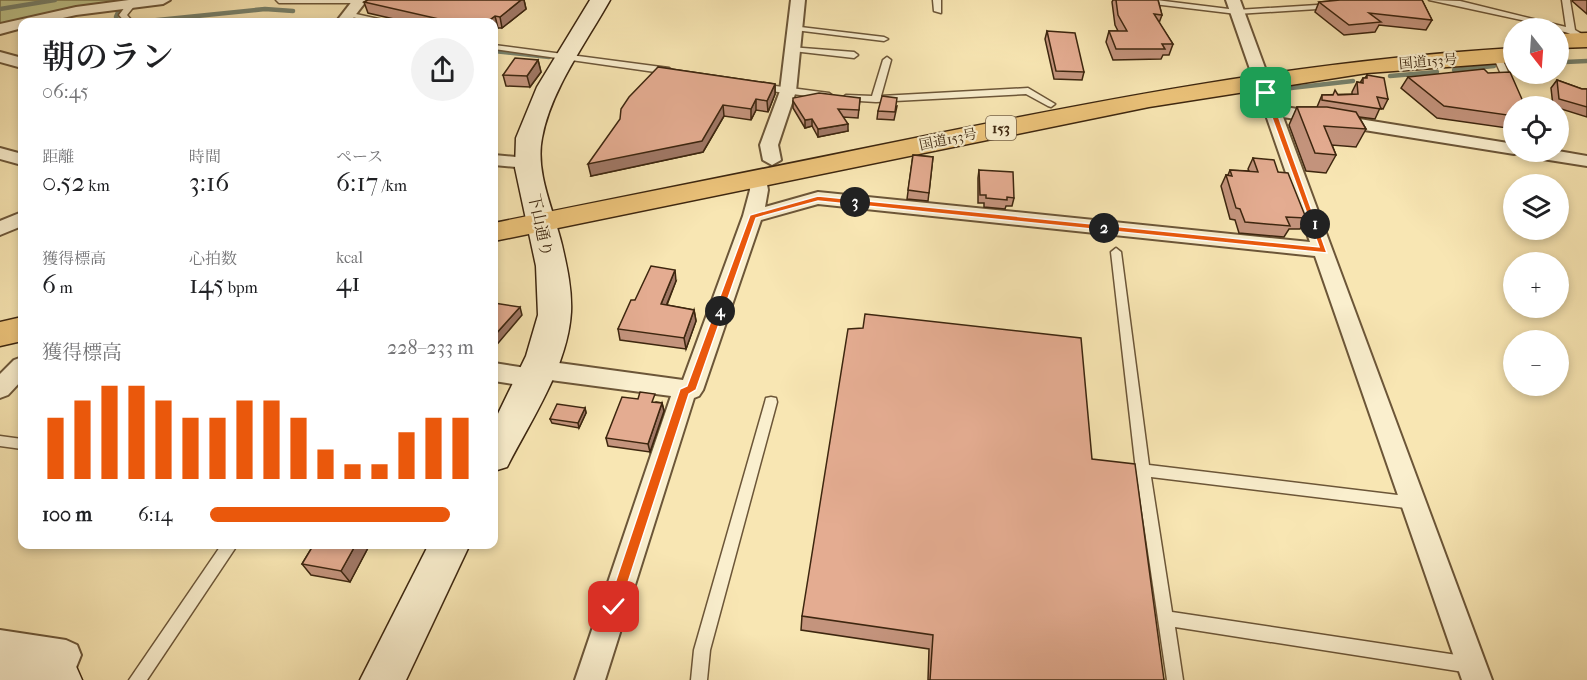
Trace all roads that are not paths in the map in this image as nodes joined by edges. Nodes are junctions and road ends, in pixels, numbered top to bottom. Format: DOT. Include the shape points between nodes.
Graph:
graph roads {
  1 [pos="163,0"];
  2 [pos="360,0"];
  3 [pos="600,0"];
  4 [pos="798,0"];
  5 [pos="937,0"];
  6 [pos="1137,0"];
  7 [pos="1432,0"];
  8 [pos="1566,0"];
  9 [pos="279,1"];
  10 [pos="1461,2"];
  11 [pos="131,5"];
  12 [pos="1348,5"];
  13 [pos="1235,6"];
  14 [pos="938,11"];
  15 [pos="45,18"];
  16 [pos="126,18"];
  17 [pos="346,18"];
  18 [pos="18,25"];
  19 [pos="795,28"];
  20 [pos="0,29"];
  21 [pos="1572,37"];
  22 [pos="884,39"];
  23 [pos="498,48"];
  24 [pos="793,49"];
  25 [pos="1503,52"];
  26 [pos="1587,52"];
  27 [pos="1569,53"];
  28 [pos="854,56"];
  29 [pos="0,57"];
  30 [pos="568,57"];
  31 [pos="887,60"];
  32 [pos="18,62"];
  33 [pos="677,72"];
  34 [pos="1258,73"];
  35 [pos="746,85"];
  36 [pos="788,91"];
  37 [pos="876,99"];
  38 [pos="1051,105"];
  39 [pos="1274,110"];
  40 [pos="1503,147"];
  41 [pos="0,153"];
  42 [pos="1569,158"];
  43 [pos="18,159"];
  44 [pos="498,160"];
  45 [pos="1587,161"];
  46 [pos="527,164"];
  47 [pos="764,169"];
  48 [pos="540,213"];
  49 [pos="498,214"];
  50 [pos="753,216"];
  51 [pos="18,220"];
  52 [pos="0,229"];
  53 [pos="498,230"];
  54 [pos="1324,250"];
  55 [pos="1116,252"];
  56 [pos="18,310"];
  57 [pos="0,314"];
  58 [pos="18,330"];
  59 [pos="0,334"];
  60 [pos="18,370"];
  61 [pos="498,372"];
  62 [pos="534,374"];
  63 [pos="0,389"];
  64 [pos="685,389"];
  65 [pos="771,402"];
  66 [pos="0,441"];
  67 [pos="18,443"];
  68 [pos="498,448"];
  69 [pos="1143,470"];
  70 [pos="1414,503"];
  71 [pos="228,549"];
  72 [pos="448,549"];
  73 [pos="1166,618"];
  74 [pos="0,644"];
  75 [pos="0,670"];
  76 [pos="1474,673"];
  77 [pos="58,680"];
  78 [pos="137,680"];
  79 [pos="383,680"];
  80 [pos="590,680"];
  81 [pos="699,680"];
  82 [pos="1175,680"];
  1 -- 11 [label="street"];
  2 -- 9 [label="lane"];
  2 -- 17 [label="street"];
  3 -- 30 [label="street, 下山通り"];
  4 -- 19 [label="street"];
  5 -- 14 [label="lane"];
  6 -- 13 [label="lane"];
  7 -- 10 [label="lane"];
  8 -- 21 [label="lane"];
  10 -- 21 [label="lane"];
  11 -- 15 [label="street"];
  11 -- 16 [label="lane" via="123,15"];
  12 -- 13 [label="lane"];
  13 -- 34 [label="street"];
  18 -- 20 [label="street"];
  19 -- 22 [label="lane"];
  19 -- 24 [label="street"];
  23 -- 30 [label="lane"];
  24 -- 28 [label="lane"];
  24 -- 36 [label="street"];
  25 -- 34 [label="highway, 国道153号 / 153" via="1341,69"];
  26 -- 27 [label="highway"];
  29 -- 32 [label="street"];
  30 -- 33 [label="lane"];
  30 -- 46 [label="street, 下山通り" via="536,115"];
  31 -- 37 [label="lane"];
  34 -- 38 [label="highway, 国道153号 / 153"];
  34 -- 39 [label="street"];
  34 -- 47 [label="highway, 国道153号 / 153" via="1056,117"];
  35 -- 36 [label="lane"];
  36 -- 37 [label="lane"];
  36 -- 47 [label="street"];
  37 -- 38 [label="lane" via="1028,91"];
  38 -- 47 [label="highway, 国道153号 / 153"];
  39 -- 40 [label="street"];
  39 -- 54 [label="street"];
  41 -- 43 [label="street"];
  42 -- 45 [label="street"];
  44 -- 46 [label="street"];
  46 -- 48 [label="street, 下山通り"];
  47 -- 48 [label="highway, 国道153号 / 153"];
  47 -- 50 [label="street"];
  48 -- 49 [label="highway, 国道153号 / 153"];
  48 -- 53 [label="highway, 国道153号 / 153"];
  48 -- 62 [label="street, 下山通り" via="555,297 551,330"];
  50 -- 54 [label="street" via="818,198"];
  50 -- 64 [label="street" via="691,390"];
  51 -- 52 [label="street"];
  54 -- 70 [label="street"];
  55 -- 69 [label="lane"];
  56 -- 57 [label="highway"];
  58 -- 59 [label="highway"];
  60 -- 63 [label="street"];
  61 -- 62 [label="street"];
  62 -- 64 [label="street"];
  62 -- 68 [label="street, 下山通り"];
  64 -- 80 [label="street"];
  65 -- 81 [label="lane" via="702,650"];
  66 -- 67 [label="lane"];
  69 -- 70 [label="lane"];
  69 -- 73 [label="lane"];
  70 -- 76 [label="street"];
  71 -- 78 [label="lane"];
  72 -- 79 [label="street"];
  73 -- 76 [label="lane"];
  73 -- 82 [label="lane"];
  74 -- 77 [label="street" via="66,655"];
  75 -- 77 [label="street"];
}
